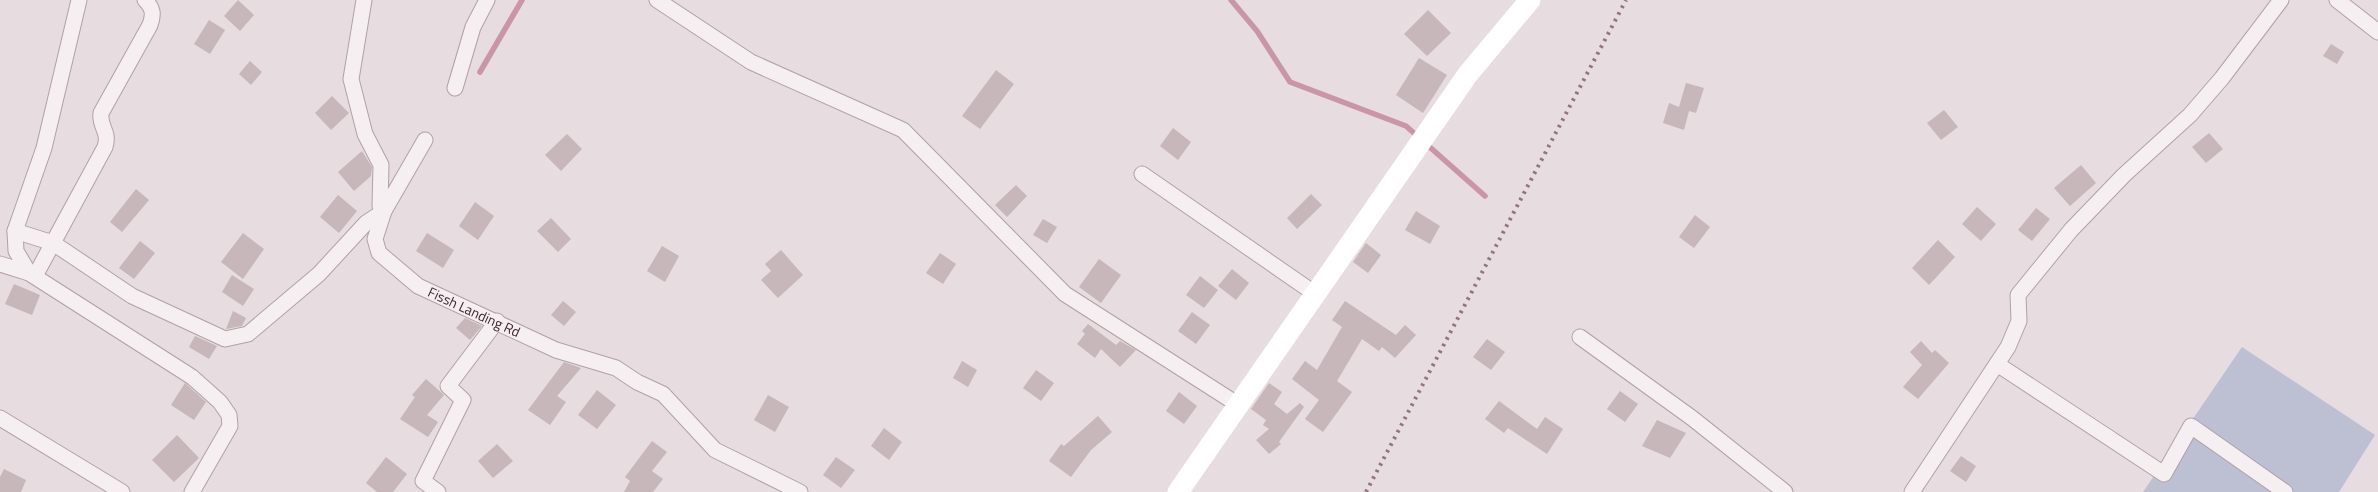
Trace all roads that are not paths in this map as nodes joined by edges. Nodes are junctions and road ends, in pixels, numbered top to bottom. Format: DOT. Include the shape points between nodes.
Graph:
graph roads {
  1 [pos="144,0"];
  2 [pos="364,0"];
  3 [pos="487,0"];
  4 [pos="657,0"];
  5 [pos="1530,0"];
  6 [pos="2281,0"];
  7 [pos="2337,0"];
  8 [pos="76,1"];
  9 [pos="2378,32"];
  10 [pos="455,88"];
  11 [pos="425,140"];
  12 [pos="1142,174"];
  13 [pos="384,211"];
  14 [pos="15,231"];
  15 [pos="53,243"];
  16 [pos="0,264"];
  17 [pos="32,274"];
  18 [pos="1314,292"];
  19 [pos="497,322"];
  20 [pos="1580,337"];
  21 [pos="1997,364"];
  22 [pos="1237,404"];
  23 [pos="0,418"];
  24 [pos="122,492"];
  25 [pos="192,492"];
  26 [pos="438,492"];
  27 [pos="800,492"];
  28 [pos="1178,492"];
  29 [pos="1785,492"];
  30 [pos="1912,492"];
  31 [pos="2285,492"];
  1 -- 15 [label="street" via="154,15 101,113 108,137 105,147"];
  2 -- 13 [label="street, Fissh Landing Rd" via="351,79 365,134 381,165 380,206"];
  3 -- 10 [label="street" via="473,27"];
  4 -- 22 [label="street" via="751,62 903,130 1065,294"];
  5 -- 18 [label="main road" via="1468,74"];
  6 -- 21 [label="street" via="2190,115 2124,175 2071,230 2018,295 2019,321"];
  7 -- 9 [label="street"];
  8 -- 14 [label="street" via="44,148"];
  11 -- 13 [label="street"];
  12 -- 18 [label="street"];
  13 -- 15 [label="street" via="366,224 320,274 248,334 224,339 132,296"];
  13 -- 19 [label="street, Fissh Landing Rd" via="375,239 379,253 393,267 418,286"];
  14 -- 15 [label="street"];
  14 -- 17 [label="street" via="16,251"];
  15 -- 17 [label="street"];
  16 -- 17 [label="street"];
  17 -- 25 [label="street" via="192,377 220,402 229,415 230,426"];
  18 -- 22 [label="main road"];
  19 -- 26 [label="street" via="448,386 463,400 423,481"];
  19 -- 27 [label="street, Fissh Landing Rd" via="556,350 616,368 663,394 715,450"];
  20 -- 29 [label="street" via="1692,418"];
  21 -- 30 [label="street"];
  21 -- 31 [label="street" via="2164,474 2191,426"];
  22 -- 28 [label="main road"];
  23 -- 24 [label="street"];
}
